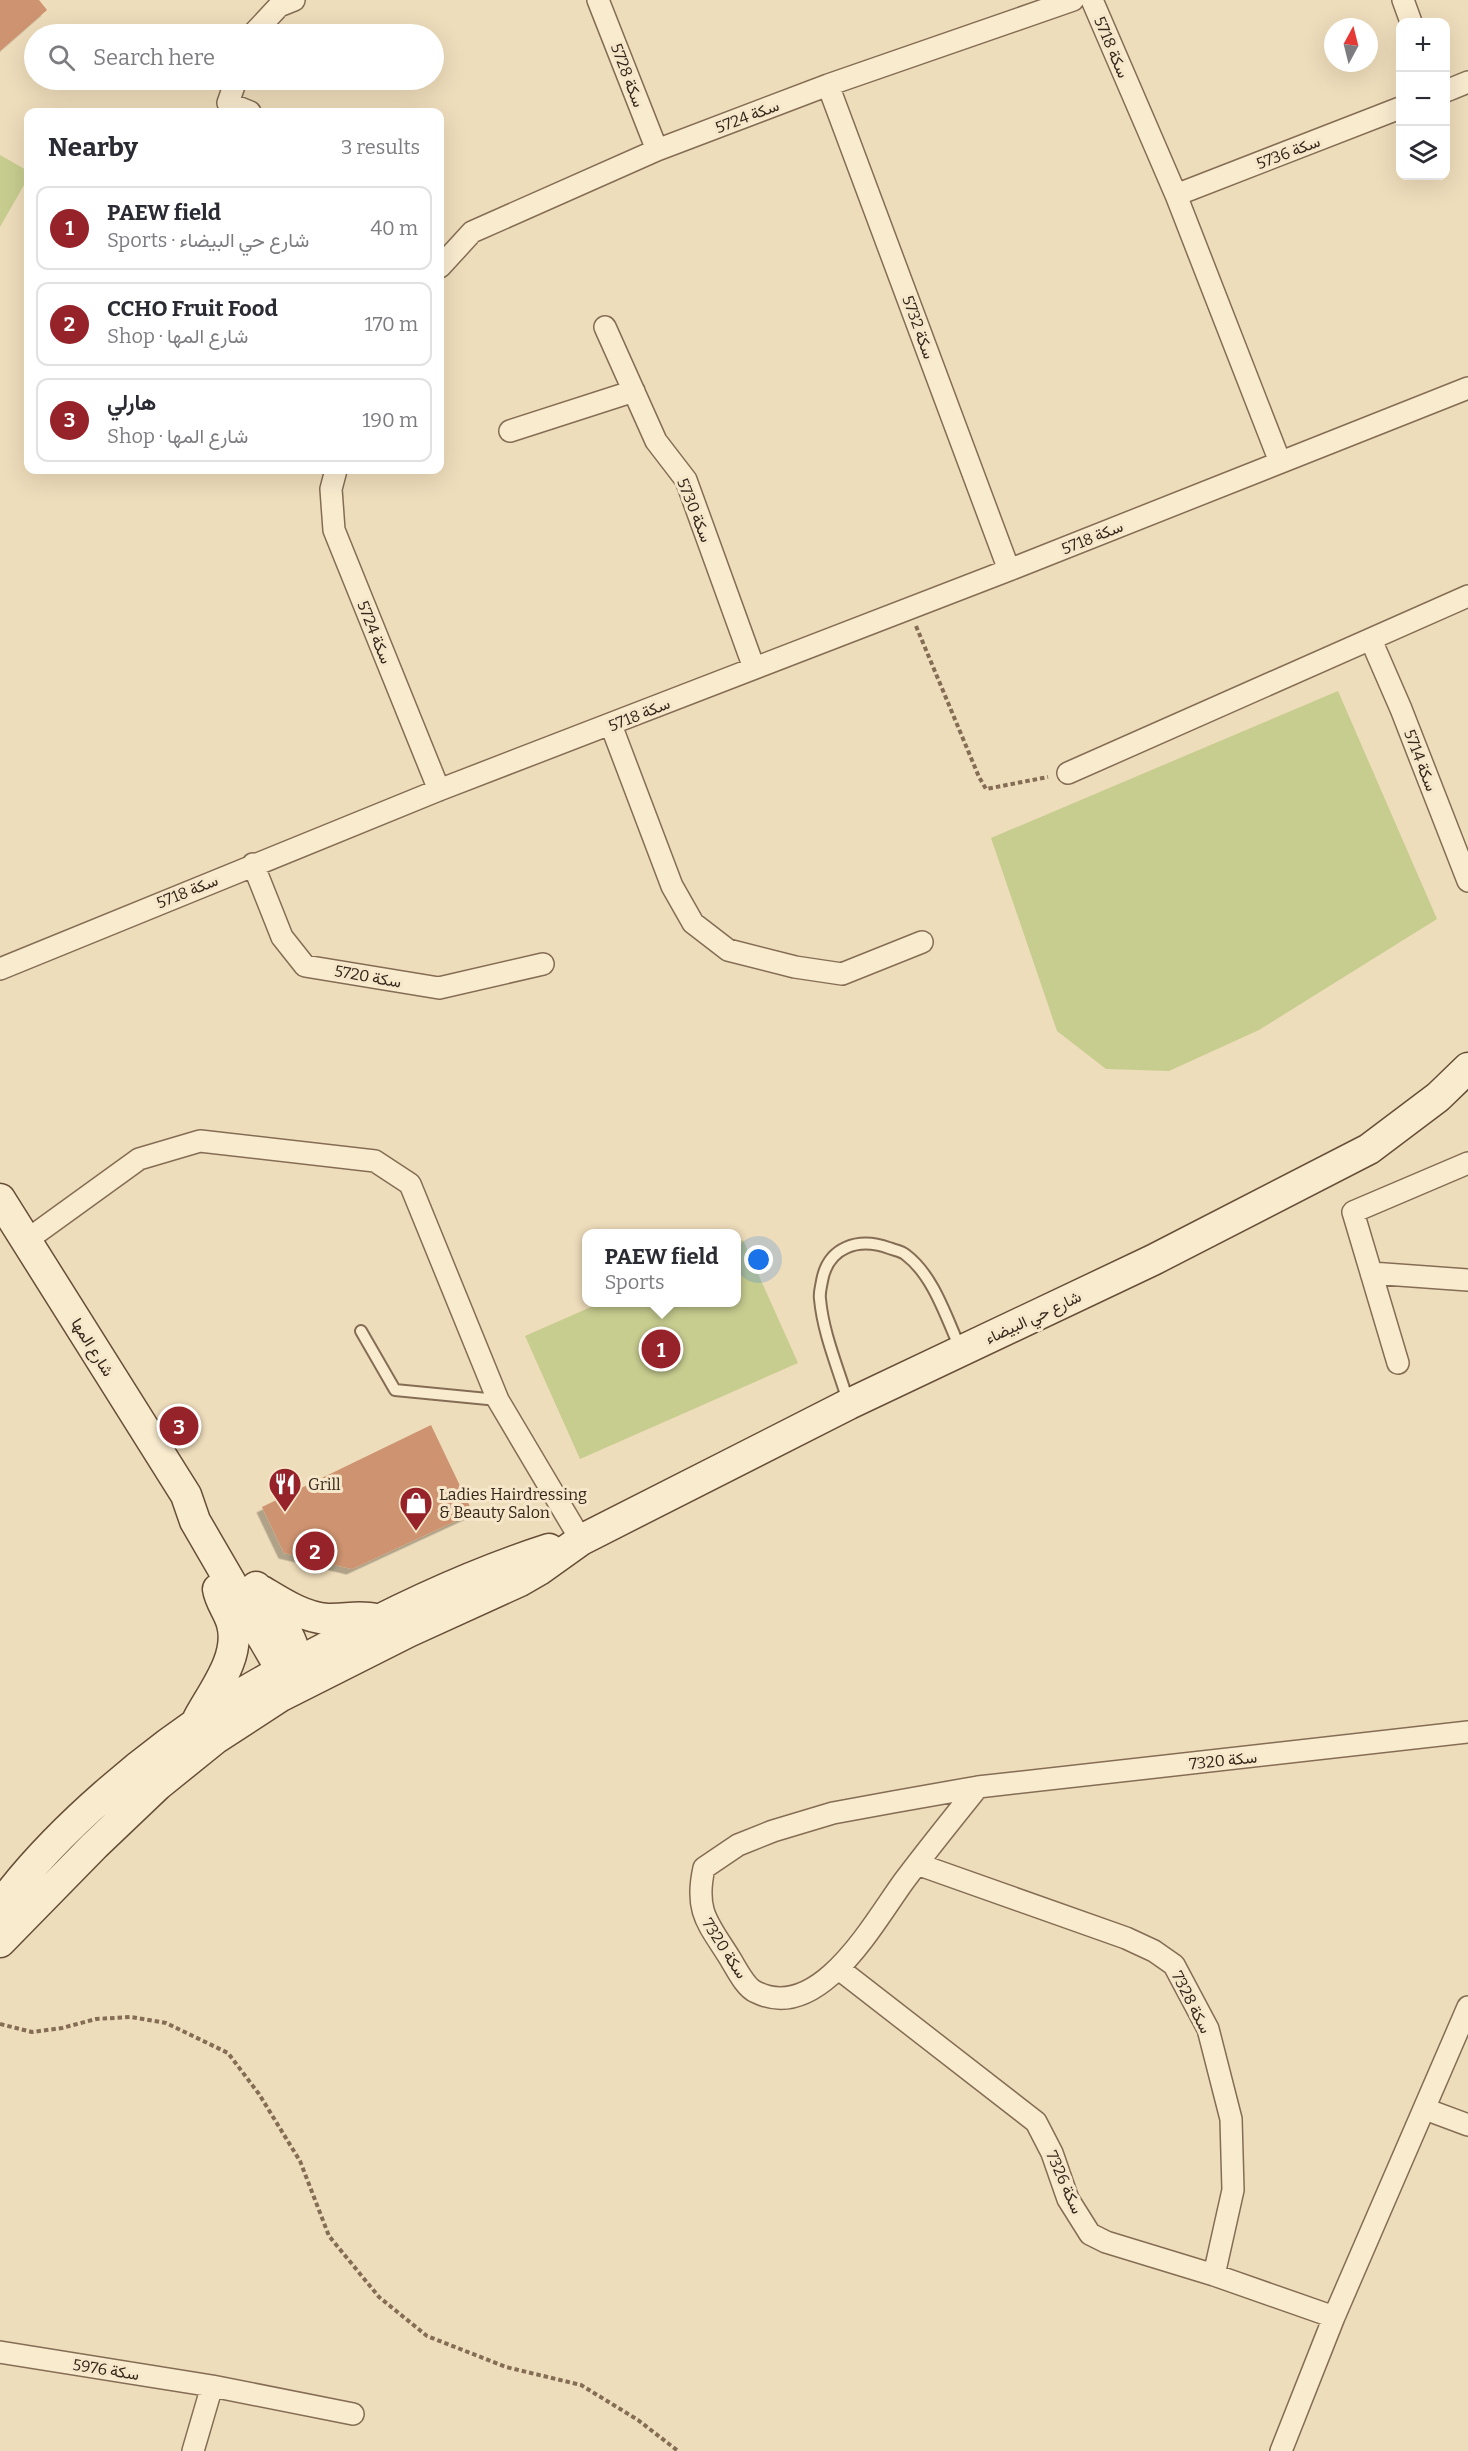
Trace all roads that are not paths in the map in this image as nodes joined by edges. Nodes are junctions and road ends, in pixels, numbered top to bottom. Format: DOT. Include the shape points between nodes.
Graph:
graph roads {
  1 [pos="294,0"];
  2 [pos="598,0"];
  3 [pos="1073,0"];
  4 [pos="1092,0"];
  5 [pos="1403,0"];
  6 [pos="1410,18"];
  7 [pos="262,24"];
  8 [pos="1468,82"];
  9 [pos="828,85"];
  10 [pos="1450,89"];
  11 [pos="233,90"];
  12 [pos="240,108"];
  13 [pos="1396,110"];
  14 [pos="657,150"];
  15 [pos="1176,195"];
  16 [pos="444,263"];
  17 [pos="605,327"];
  18 [pos="1468,388"];
  19 [pos="634,391"];
  20 [pos="510,430"];
  21 [pos="1280,462"];
  22 [pos="335,474"];
  23 [pos="1009,570"];
  24 [pos="1468,596"];
  25 [pos="1371,640"];
  26 [pos="754,668"];
  27 [pos="610,725"];
  28 [pos="1068,773"];
  29 [pos="439,790"];
  30 [pos="253,864"];
  31 [pos="1468,881"];
  32 [pos="922,942"];
  33 [pos="543,964"];
  34 [pos="0,969"];
  35 [pos="1468,1068"];
  36 [pos="1468,1163"];
  37 [pos="0,1199"];
  38 [pos="27,1240"];
  39 [pos="1371,1273"];
  40 [pos="1468,1280"];
  41 [pos="361,1331"];
  42 [pos="961,1351"];
  43 [pos="1398,1363"];
  44 [pos="498,1400"];
  45 [pos="849,1404"];
  46 [pos="186,1495"];
  47 [pos="581,1540"];
  48 [pos="221,1566"];
  49 [pos="257,1588"];
  50 [pos="378,1620"];
  51 [pos="295,1676"];
  52 [pos="195,1725"];
  53 [pos="1468,1732"];
  54 [pos="978,1787"];
  55 [pos="917,1864"];
  56 [pos="0,1906"];
  57 [pos="0,1942"];
  58 [pos="839,1969"];
  59 [pos="1468,2007"];
  60 [pos="1425,2109"];
  61 [pos="1468,2125"];
  62 [pos="1214,2275"];
  63 [pos="1334,2316"];
  64 [pos="0,2352"];
  65 [pos="212,2386"];
  66 [pos="353,2414"];
  67 [pos="193,2451"];
  68 [pos="1281,2451"];
  1 -- 7 [label="street" via="279,6"];
  2 -- 14 [label="street, سكة 5728"];
  3 -- 9 [label="street, سكة 5724"];
  4 -- 15 [label="street, سكة 5718"];
  5 -- 6 [label="street"];
  8 -- 10 [label="street"];
  9 -- 14 [label="street, سكة 5724"];
  9 -- 23 [label="street, سكة 5732"];
  11 -- 12 [label="street" via="228,103"];
  13 -- 15 [label="street, سكة 5736"];
  14 -- 16 [label="street, سكة 5724" via="472,232"];
  15 -- 21 [label="street, سكة 5718"];
  17 -- 19 [label="street, سكة 5730"];
  18 -- 21 [label="street, سكة 5718"];
  19 -- 20 [label="street"];
  19 -- 26 [label="street, سكة 5730" via="656,441 686,480"];
  21 -- 23 [label="street, سكة 5718"];
  22 -- 29 [label="street, سكة 5724" via="331,489 334,530"];
  23 -- 26 [label="street, سكة 5718"];
  24 -- 25 [label="street"];
  25 -- 28 [label="street"];
  25 -- 31 [label="street, سكة 5714"];
  26 -- 27 [label="street, سكة 5718"];
  27 -- 29 [label="street, سكة 5718"];
  27 -- 32 [label="street" via="672,886 693,923 728,950 842,974"];
  29 -- 30 [label="street, سكة 5718"];
  30 -- 33 [label="street, سكة 5720" via="282,937 305,966 439,988"];
  30 -- 34 [label="street, سكة 5718"];
  35 -- 42 [label="main road, شارع حي البيضاء" via="1438,1097 1369,1149 1154,1260"];
  36 -- 39 [label="street" via="1353,1212"];
  37 -- 38 [label="main road, شارع المها"];
  38 -- 44 [label="street" via="139,1159 200,1141 375,1161 410,1184"];
  38 -- 46 [label="main road, شارع المها"];
  39 -- 40 [label="street"];
  39 -- 43 [label="street"];
  41 -- 44 [label="lane" via="395,1390"];
  42 -- 45 [label="main road, شارع حي البيضاء"];
  42 -- 45 [label="lane" via="923,1273 905,1254 881,1245 840,1249 825,1265 819,1297"];
  44 -- 47 [label="street"];
  45 -- 47 [label="main road, شارع حي البيضاء"];
  46 -- 48 [label="main road, شارع المها" via="195,1521"];
  46 -- 49 [label="main road, شارع المها" via="217,1527"];
  47 -- 50 [label="main road" via="514,1560"];
  47 -- 51 [label="main road" via="520,1581"];
  48 -- 51 [label="main road, شارع المها" via="275,1659"];
  48 -- 52 [label="main road" via="219,1597 232,1622 233,1648"];
  49 -- 50 [label="main road" via="314,1617 362,1616"];
  49 -- 51 [label="main road, شارع المها" via="292,1644"];
  50 -- 51 [label="main road"];
  51 -- 52 [label="main road" via="230,1700"];
  51 -- 57 [label="main road" via="158,1785"];
  52 -- 56 [label="main road" via="76,1822"];
  53 -- 54 [label="street, سكة 7320"];
  54 -- 55 [label="street, سكة 7320"];
  54 -- 58 [label="street, سكة 7320" via="832,1813 738,1845 704,1868 699,1890 702,1913 754,1992 777,1998 800,1996"];
  55 -- 58 [label="street, سكة 7320"];
  55 -- 62 [label="street, سكة 7328" via="1126,1938 1174,1965 1209,2029 1231,2119 1233,2190"];
  58 -- 62 [label="street, سكة 7326" via="1036,2122 1068,2199 1090,2234"];
  59 -- 60 [label="street"];
  60 -- 61 [label="street"];
  60 -- 63 [label="street"];
  62 -- 63 [label="street, سكة 7326"];
  63 -- 68 [label="street"];
  64 -- 65 [label="street, سكة 5976"];
  65 -- 66 [label="street, سكة 5976"];
  65 -- 67 [label="street"];
}
